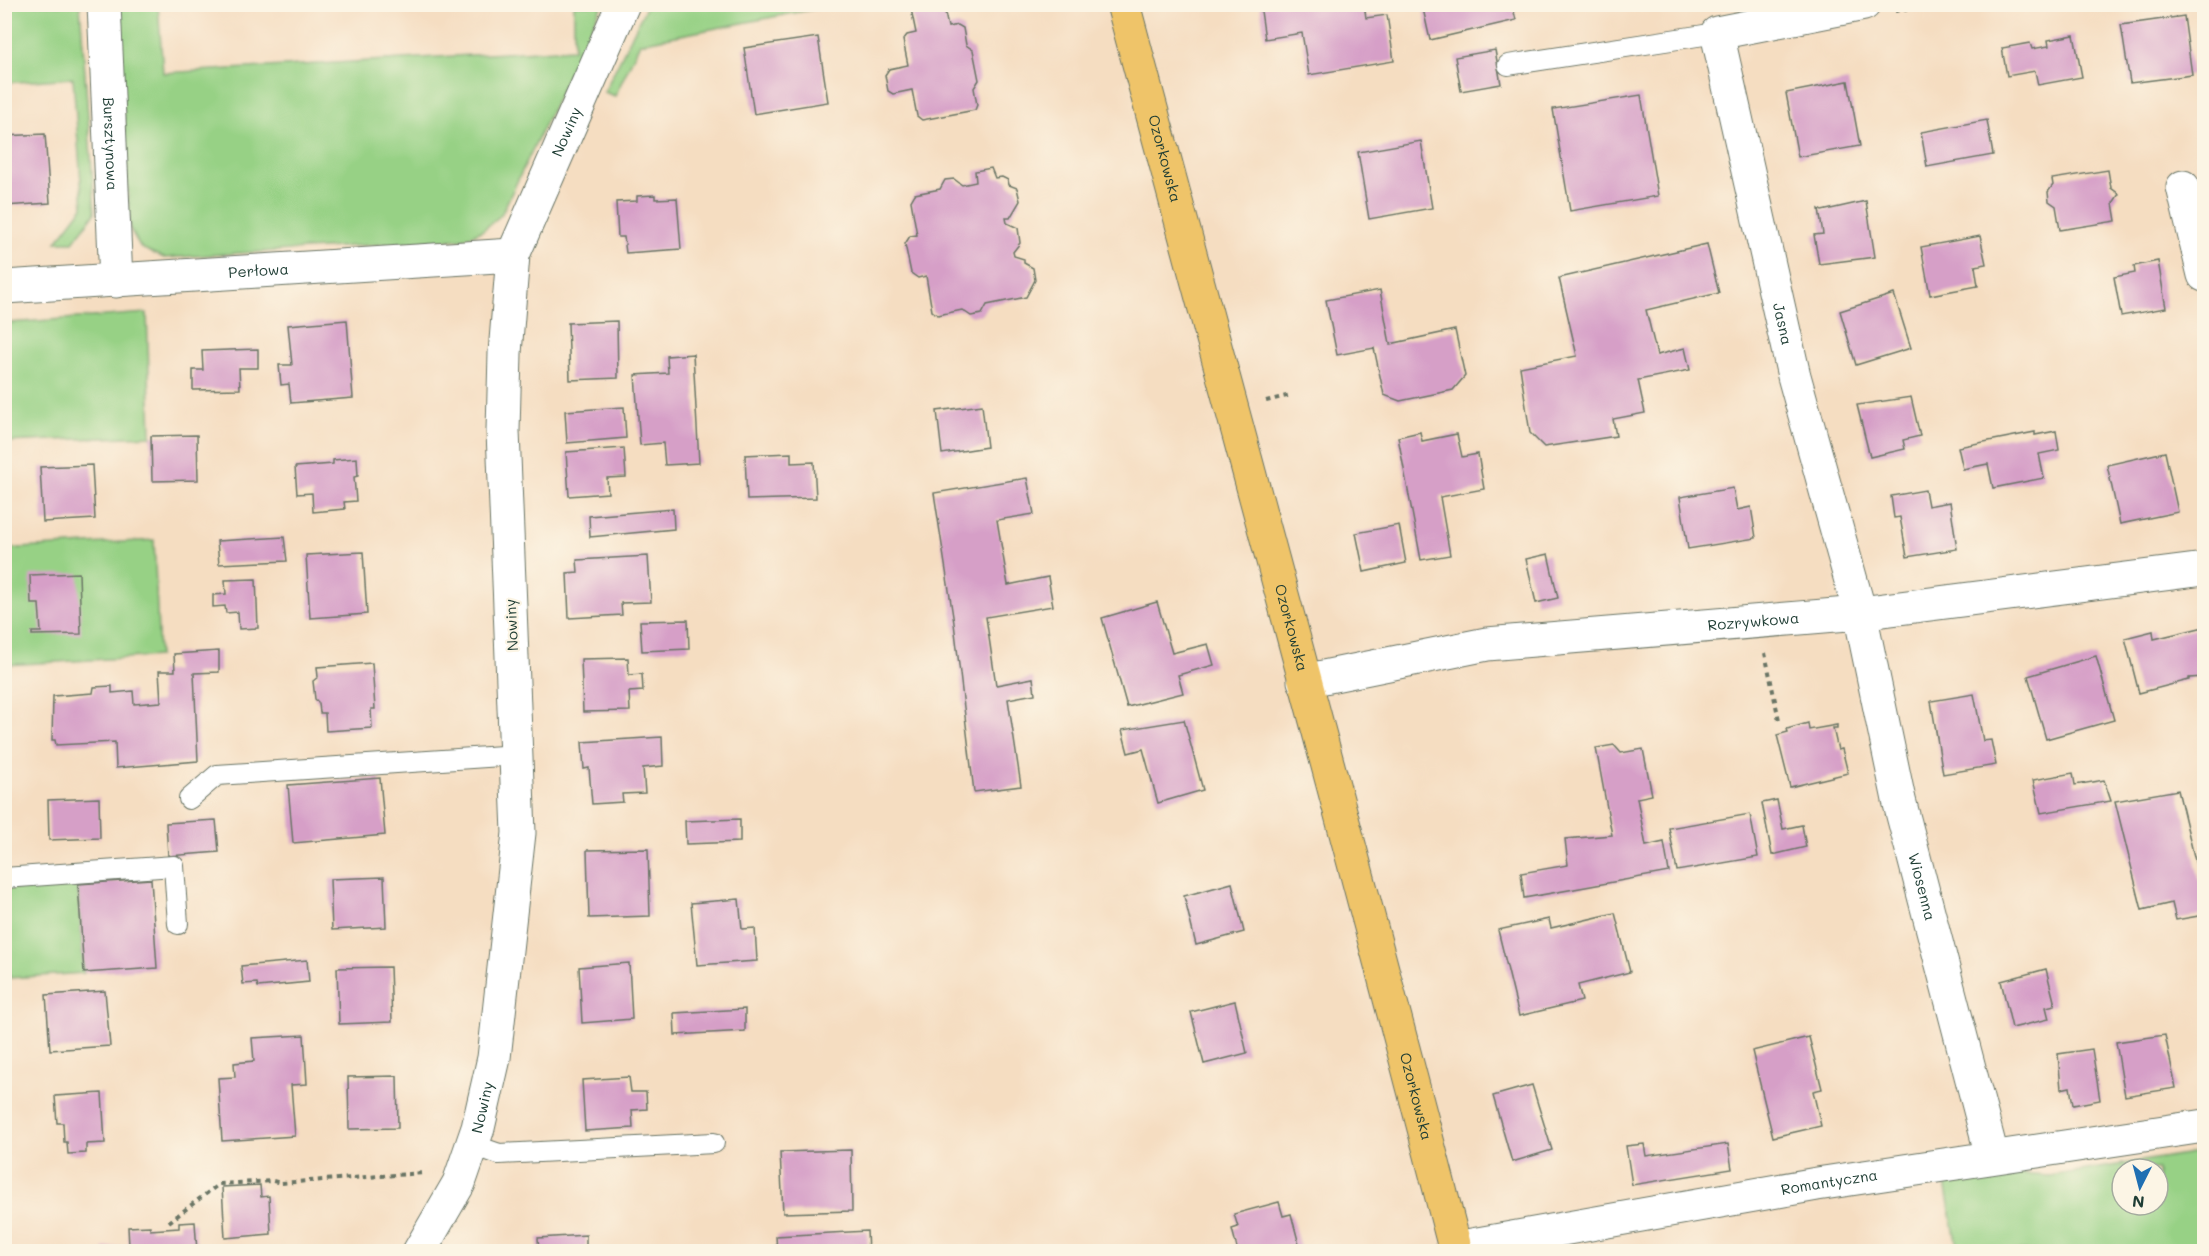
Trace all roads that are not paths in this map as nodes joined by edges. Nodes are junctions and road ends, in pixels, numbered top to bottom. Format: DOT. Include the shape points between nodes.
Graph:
graph roads {
  1 [pos="104,4"];
  2 [pos="623,4"];
  3 [pos="1123,4"];
  4 [pos="1864,4"];
  5 [pos="1716,33"];
  6 [pos="1508,65"];
  7 [pos="2183,187"];
  8 [pos="513,255"];
  9 [pos="2205,275"];
  10 [pos="116,281"];
  11 [pos="4,287"];
  12 [pos="2205,569"];
  13 [pos="1860,613"];
  14 [pos="1304,681"];
  15 [pos="518,755"];
  16 [pos="189,799"];
  17 [pos="4,878"];
  18 [pos="178,924"];
  19 [pos="2205,1126"];
  20 [pos="714,1143"];
  21 [pos="472,1145"];
  22 [pos="1992,1156"];
  23 [pos="1455,1250"];
  24 [pos="419,1251"];
  1 -- 10 [label="street, Bursztynowa"];
  2 -- 8 [label="street, Nowiny"];
  3 -- 14 [label="main road, Ozorkowska"];
  4 -- 5 [label="street"];
  5 -- 6 [label="lane"];
  5 -- 13 [label="street, Jasna" via="1794,376"];
  7 -- 9 [label="street"];
  8 -- 10 [label="street, Perłowa"];
  8 -- 15 [label="street, Nowiny" via="503,431"];
  10 -- 11 [label="street, Perłowa"];
  12 -- 13 [label="street, Rozrywkowa"];
  13 -- 14 [label="street, Rozrywkowa" via="1487,644"];
  13 -- 22 [label="street, Wiosenna" via="1899,800"];
  14 -- 23 [label="main road, Ozorkowska"];
  15 -- 16 [label="lane" via="217,775"];
  15 -- 21 [label="street, Nowiny" via="519,833 498,1027"];
  17 -- 18 [label="lane" via="174,866"];
  19 -- 22 [label="street, Romantyczna"];
  20 -- 21 [label="lane" via="499,1154"];
  21 -- 24 [label="street, Nowiny" via="459,1183"];
  22 -- 23 [label="street, Romantyczna"];
}
